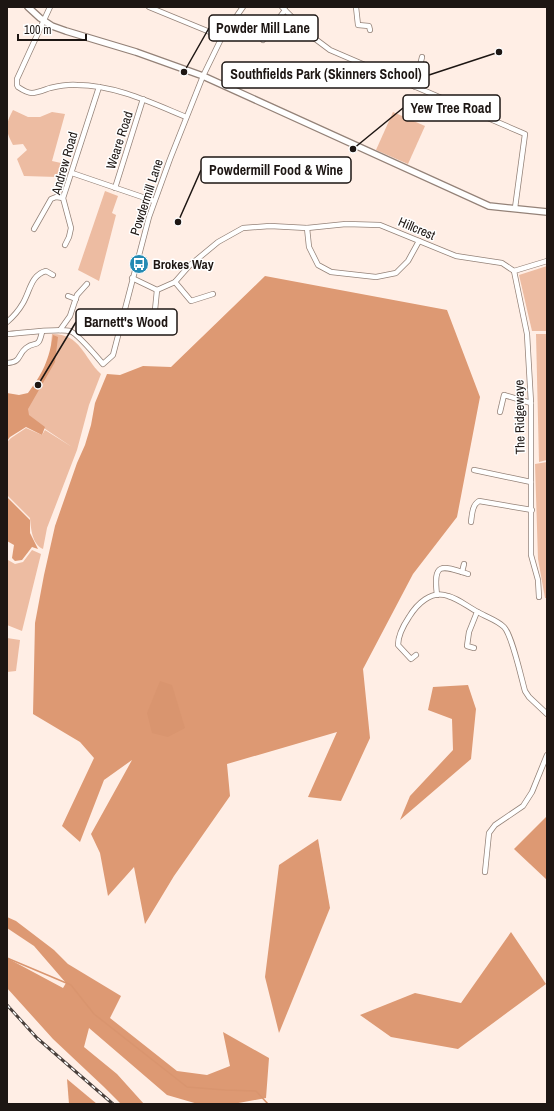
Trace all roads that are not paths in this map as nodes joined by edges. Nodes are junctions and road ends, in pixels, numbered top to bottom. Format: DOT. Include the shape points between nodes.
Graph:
graph roads {
  1 [pos="28,7"];
  2 [pos="50,7"];
  3 [pos="148,7"];
  4 [pos="243,7"];
  5 [pos="356,7"];
  6 [pos="284,9"];
  7 [pos="44,21"];
  8 [pos="370,30"];
  9 [pos="222,36"];
  10 [pos="263,40"];
  11 [pos="422,57"];
  12 [pos="203,76"];
  13 [pos="99,87"];
  14 [pos="415,87"];
  15 [pos="143,99"];
  16 [pos="186,117"];
  17 [pos="72,173"];
  18 [pos="115,188"];
  19 [pos="63,198"];
  20 [pos="154,201"];
  21 [pos="515,208"];
  22 [pos="547,212"];
  23 [pos="307,228"];
  24 [pos="34,229"];
  25 [pos="419,241"];
  26 [pos="65,244"];
  27 [pos="547,261"];
  28 [pos="42,266"];
  29 [pos="44,271"];
  30 [pos="514,272"];
  31 [pos="53,275"];
  32 [pos="132,278"];
  33 [pos="175,282"];
  34 [pos="87,284"];
  35 [pos="157,290"];
  36 [pos="213,294"];
  37 [pos="68,296"];
  38 [pos="76,299"];
  39 [pos="7,322"];
  40 [pos="7,330"];
  41 [pos="60,330"];
  42 [pos="153,330"];
  43 [pos="42,332"];
  44 [pos="7,334"];
  45 [pos="7,363"];
  46 [pos="531,403"];
  47 [pos="500,412"];
  48 [pos="474,470"];
  49 [pos="531,482"];
  50 [pos="532,510"];
  51 [pos="471,522"];
  52 [pos="464,564"];
  53 [pos="462,572"];
  54 [pos="468,574"];
  55 [pos="437,595"];
  56 [pos="538,597"];
  57 [pos="477,612"];
  58 [pos="474,648"];
  59 [pos="416,655"];
  60 [pos="547,714"];
  61 [pos="547,755"];
  62 [pos="485,872"];
  1 -- 7 [label="street"];
  2 -- 7 [label="street"];
  3 -- 9 [label="street"];
  4 -- 9 [label="street, Powdermill Lane"];
  5 -- 8 [label="street" via="358,25 367,25"];
  6 -- 10 [label="street"];
  6 -- 14 [label="street" via="310,35 330,50"];
  7 -- 12 [label="street" via="66,31"];
  7 -- 13 [label="street" via="16,82 18,87 30,93 78,84"];
  9 -- 12 [label="street, Powdermill Lane"];
  11 -- 14 [label="street"];
  12 -- 16 [label="street, Powdermill Lane"];
  12 -- 21 [label="street" via="489,206"];
  13 -- 15 [label="street"];
  13 -- 17 [label="street, Andrew Road"];
  14 -- 21 [label="street" via="525,134"];
  15 -- 16 [label="street"];
  15 -- 18 [label="street, Weare Road"];
  16 -- 20 [label="street, Powdermill Lane"];
  17 -- 18 [label="street"];
  17 -- 19 [label="street, Andrew Road"];
  18 -- 20 [label="street"];
  19 -- 24 [label="street" via="51,199"];
  19 -- 26 [label="street, Andrew Road" via="71,228"];
  20 -- 32 [label="street, Powdermill Lane"];
  21 -- 22 [label="street"];
  23 -- 25 [label="street, Hillcrest" via="346,224 380,225"];
  23 -- 25 [label="street" via="309,247 318,265 331,272 376,277 396,273 408,262"];
  23 -- 33 [label="street" via="243,228 218,242 189,266"];
  25 -- 30 [label="street, Hillcrest" via="456,256 502,263"];
  27 -- 30 [label="street"];
  28 -- 29 [label="street"];
  29 -- 31 [label="street"];
  29 -- 39 [label="street" via="35,278 24,302"];
  30 -- 46 [label="street, The Ridgewaye" via="527,334"];
  32 -- 35 [label="street"];
  32 -- 41 [label="street, Powdermill Lane" via="113,355 103,364 71,331"];
  33 -- 35 [label="street"];
  33 -- 36 [label="street" via="191,301"];
  34 -- 38 [label="street" via="77,294"];
  35 -- 42 [label="street"];
  37 -- 38 [label="street"];
  38 -- 41 [label="street" via="70,316"];
  40 -- 44 [label="street, Powdermill Lane"];
  41 -- 43 [label="street, Powdermill Lane"];
  43 -- 44 [label="street, Powdermill Lane"];
  43 -- 45 [label="street" via="37,344 25,348 20,358"];
  46 -- 47 [label="street" via="504,395"];
  46 -- 49 [label="street, The Ridgewaye"];
  48 -- 49 [label="street"];
  49 -- 50 [label="street, The Ridgewaye"];
  50 -- 51 [label="street" via="479,501 474,506"];
  50 -- 56 [label="street, The Ridgewaye" via="531,555 538,580"];
  52 -- 53 [label="street"];
  53 -- 54 [label="street"];
  53 -- 55 [label="street" via="441,568 435,580"];
  55 -- 57 [label="street" via="447,595"];
  55 -- 59 [label="street" via="416,606 398,639 398,645 411,659"];
  57 -- 58 [label="street" via="469,632 467,646"];
  57 -- 60 [label="street" via="500,623 508,632 525,691"];
  61 -- 62 [label="street" via="532,792 523,806 495,825 489,833"];
}
